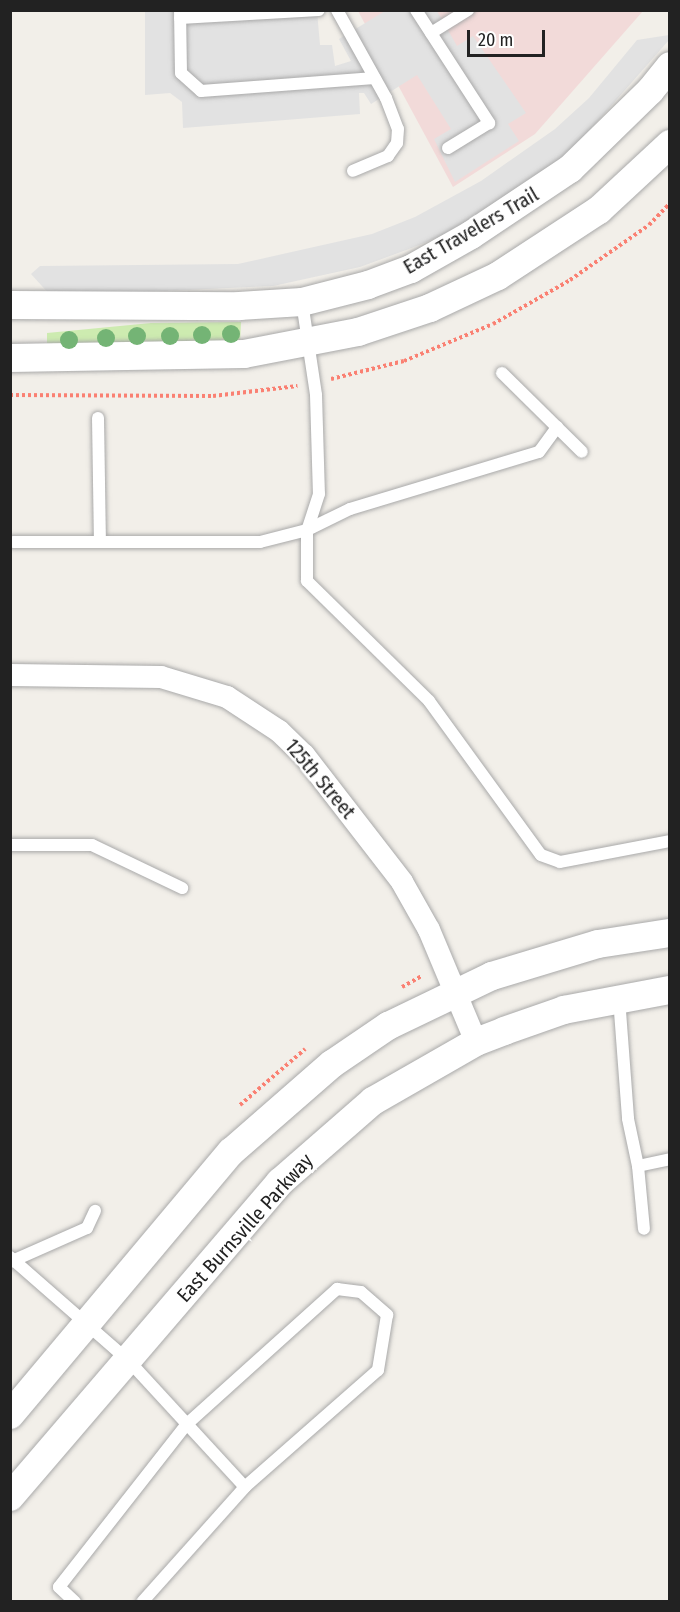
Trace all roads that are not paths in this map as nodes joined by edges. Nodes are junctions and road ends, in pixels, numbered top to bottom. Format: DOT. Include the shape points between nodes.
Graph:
graph roads {
  1 [pos="319,10"];
  2 [pos="338,10"];
  3 [pos="416,10"];
  4 [pos="468,10"];
  5 [pos="180,14"];
  6 [pos="431,33"];
  7 [pos="669,66"];
  8 [pos="375,78"];
  9 [pos="669,144"];
  10 [pos="448,148"];
  11 [pos="353,171"];
  12 [pos="302,302"];
  13 [pos="10,305"];
  14 [pos="309,344"];
  15 [pos="10,358"];
  16 [pos="502,373"];
  17 [pos="98,418"];
  18 [pos="557,428"];
  19 [pos="582,452"];
  20 [pos="307,530"];
  21 [pos="13,542"];
  22 [pos="100,542"];
  23 [pos="10,675"];
  24 [pos="669,841"];
  25 [pos="10,845"];
  26 [pos="182,888"];
  27 [pos="669,933"];
  28 [pos="669,990"];
  29 [pos="456,992"];
  30 [pos="619,997"];
  31 [pos="476,1042"];
  32 [pos="669,1159"];
  33 [pos="638,1166"];
  34 [pos="95,1211"];
  35 [pos="644,1229"];
  36 [pos="12,1260"];
  37 [pos="87,1324"];
  38 [pos="129,1361"];
  39 [pos="10,1415"];
  40 [pos="187,1424"];
  41 [pos="245,1487"];
  42 [pos="10,1497"];
  43 [pos="75,1602"];
  44 [pos="142,1602"];
  1 -- 5 [label="lane"];
  2 -- 8 [label="lane"];
  3 -- 6 [label="lane"];
  4 -- 6 [label="lane"];
  5 -- 8 [label="lane" via="181,73 201,91"];
  6 -- 10 [label="lane" via="489,123"];
  7 -- 12 [label="street, East Travelers Trail" via="650,91 570,169 524,202 411,269"];
  8 -- 11 [label="lane" via="394,116 397,143 377,163"];
  9 -- 14 [label="street" via="599,210 498,276 430,308"];
  12 -- 13 [label="street, East Travelers Trail" via="178,308"];
  12 -- 14 [label="lane"];
  14 -- 15 [label="street" via="185,358"];
  14 -- 20 [label="lane" via="316,395 319,494"];
  16 -- 18 [label="lane"];
  17 -- 22 [label="lane"];
  18 -- 19 [label="lane"];
  18 -- 20 [label="lane" via="539,452 350,509"];
  20 -- 22 [label="lane" via="260,542"];
  20 -- 24 [label="lane" via="307,581 429,701 541,855 560,862"];
  21 -- 22 [label="lane"];
  23 -- 29 [label="street, 125th Street" via="161,677 196,685 255,713 304,755 402,882"];
  25 -- 26 [label="lane" via="92,845"];
  27 -- 29 [label="street" via="546,957"];
  28 -- 30 [label="street, East Burnsville Parkway"];
  29 -- 31 [label="street, 125th Street"];
  29 -- 37 [label="street" via="388,1026 281,1105 231,1152"];
  30 -- 31 [label="street, East Burnsville Parkway" via="564,1010"];
  30 -- 33 [label="lane" via="628,1119"];
  31 -- 38 [label="street, East Burnsville Parkway" via="373,1101 304,1160"];
  32 -- 33 [label="lane"];
  33 -- 35 [label="lane"];
  34 -- 36 [label="lane" via="87,1228"];
  36 -- 37 [label="lane"];
  37 -- 38 [label="lane"];
  37 -- 39 [label="street"];
  38 -- 40 [label="lane"];
  38 -- 42 [label="street, East Burnsville Parkway"];
  40 -- 41 [label="lane"];
  40 -- 41 [label="lane" via="337,1289 361,1292 387,1315 378,1370"];
  40 -- 43 [label="lane" via="59,1587"];
  41 -- 44 [label="lane"];
}
